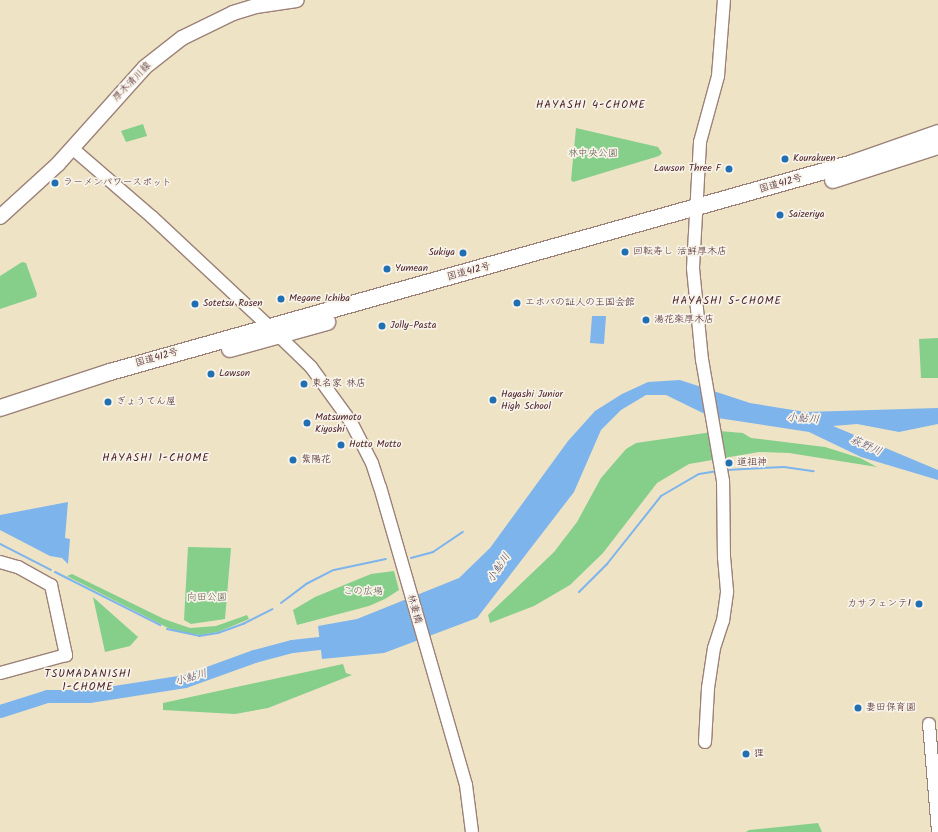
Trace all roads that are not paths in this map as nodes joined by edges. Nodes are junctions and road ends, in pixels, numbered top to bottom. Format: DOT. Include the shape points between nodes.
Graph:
graph roads {
  1 [pos="297,0"];
  2 [pos="724,0"];
  3 [pos="255,3"];
  4 [pos="938,133"];
  5 [pos="938,146"];
  6 [pos="72,148"];
  7 [pos="696,213"];
  8 [pos="0,217"];
  9 [pos="274,331"];
  10 [pos="0,408"];
  11 [pos="0,416"];
  12 [pos="0,562"];
  13 [pos="0,673"];
  14 [pos="938,738"];
  15 [pos="705,742"];
  16 [pos="472,832"];
  17 [pos="938,832"];
  1 -- 3 [label="main road, 厚木清川線"];
  2 -- 7 [label="street" via="718,76 700,142"];
  3 -- 6 [label="main road, 厚木清川線" via="182,38 161,54 124,89"];
  4 -- 7 [label="highway, 国道412号"];
  5 -- 7 [label="highway, 国道412号" via="856,174"];
  6 -- 8 [label="main road, 厚木清川線" via="33,189"];
  6 -- 9 [label="street, 林妻橋" via="152,217"];
  7 -- 9 [label="highway, 国道412号"];
  7 -- 15 [label="street" via="693,268 704,371 721,470 727,591 708,682"];
  9 -- 10 [label="highway, 国道412号" via="66,385"];
  9 -- 11 [label="highway, 国道412号" via="60,395"];
  9 -- 16 [label="street, 林妻橋" via="311,367 351,422 378,481 466,785"];
  12 -- 13 [label="street" via="18,567 50,585 66,655"];
  14 -- 17 [label="street" via="933,723"];
}
